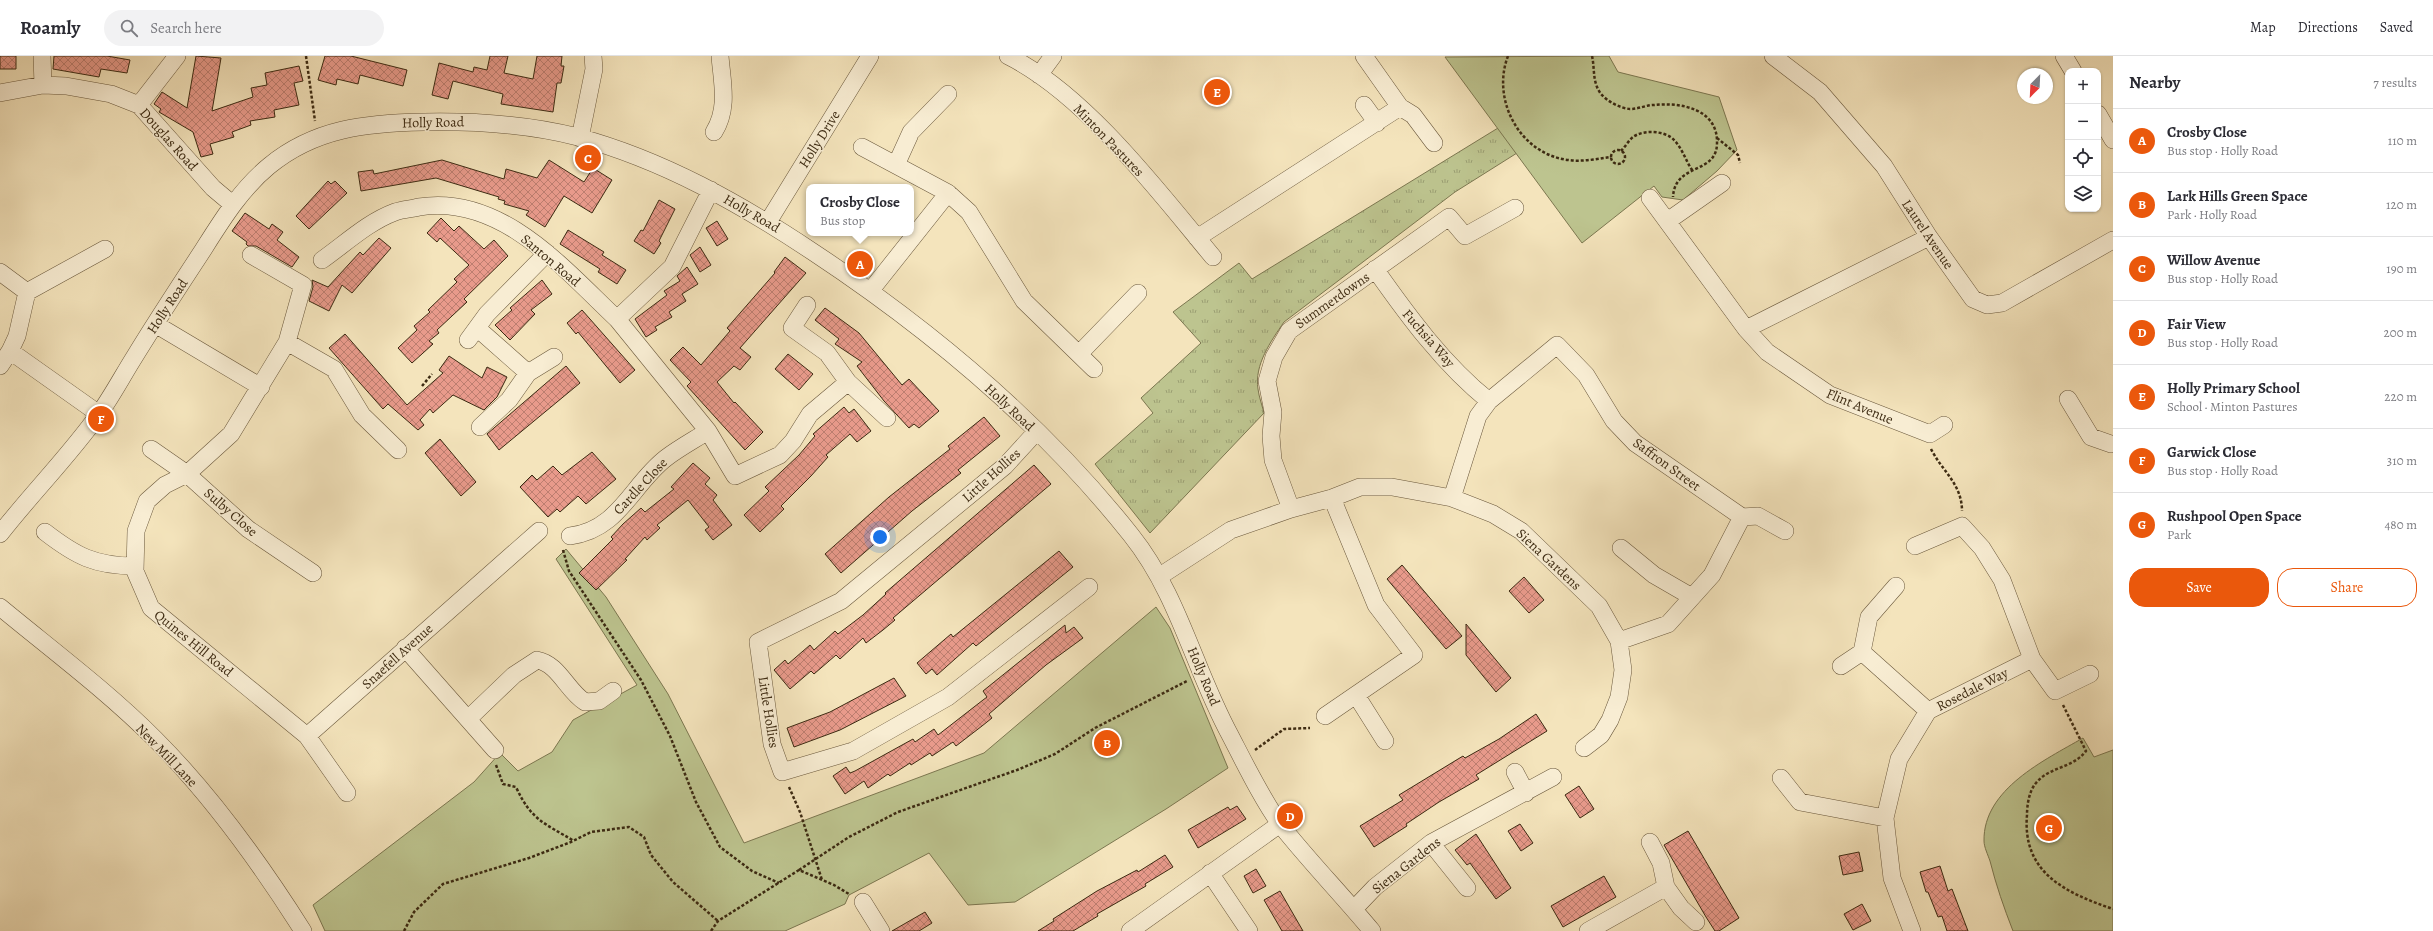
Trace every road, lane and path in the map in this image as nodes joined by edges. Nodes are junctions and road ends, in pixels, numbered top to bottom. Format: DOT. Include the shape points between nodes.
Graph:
graph roads {
  1 [pos="42,56"];
  2 [pos="177,56"];
  3 [pos="306,56"];
  4 [pos="593,56"];
  5 [pos="720,56"];
  6 [pos="870,56"];
  7 [pos="1008,56"];
  8 [pos="1053,56"];
  9 [pos="1364,56"];
  10 [pos="1508,56"];
  11 [pos="1592,56"];
  12 [pos="2064,56"];
  13 [pos="1780,58"];
  14 [pos="2071,68"];
  15 [pos="1039,75"];
  16 [pos="43,85"];
  17 [pos="0,93"];
  18 [pos="948,94"];
  19 [pos="138,105"];
  20 [pos="1364,105"];
  21 [pos="1400,107"];
  22 [pos="2101,119"];
  23 [pos="1377,124"];
  24 [pos="714,132"];
  25 [pos="318,138"];
  26 [pos="580,138"];
  27 [pos="1717,138"];
  28 [pos="2113,140"];
  29 [pos="1434,143"];
  30 [pos="862,147"];
  31 [pos="1621,151"];
  32 [pos="1611,157"];
  33 [pos="1740,163"];
  34 [pos="896,165"];
  35 [pos="1692,170"];
  36 [pos="1722,183"];
  37 [pos="711,190"];
  38 [pos="948,193"];
  39 [pos="1650,198"];
  40 [pos="232,204"];
  41 [pos="1515,208"];
  42 [pos="1671,219"];
  43 [pos="768,222"];
  44 [pos="914,236"];
  45 [pos="914,236"];
  46 [pos="1929,237"];
  47 [pos="1197,238"];
  48 [pos="2113,240"];
  49 [pos="105,249"];
  50 [pos="547,253"];
  51 [pos="251,255"];
  52 [pos="1213,257"];
  53 [pos="322,260"];
  54 [pos="1375,269"];
  55 [pos="0,272"];
  56 [pos="871,290"];
  57 [pos="27,292"];
  58 [pos="1138,293"];
  59 [pos="807,305"];
  60 [pos="617,319"];
  61 [pos="155,324"];
  62 [pos="1746,329"];
  63 [pos="287,342"];
  64 [pos="10,351"];
  65 [pos="1079,354"];
  66 [pos="554,357"];
  67 [pos="0,366"];
  68 [pos="1094,369"];
  69 [pos="528,373"];
  70 [pos="432,374"];
  71 [pos="848,382"];
  72 [pos="422,386"];
  73 [pos="261,387"];
  74 [pos="2068,399"];
  75 [pos="1489,401"];
  76 [pos="99,414"];
  77 [pos="888,418"];
  78 [pos="480,427"];
  79 [pos="1937,429"];
  80 [pos="1037,431"];
  81 [pos="708,432"];
  82 [pos="2112,445"];
  83 [pos="151,449"];
  84 [pos="398,450"];
  85 [pos="187,474"];
  86 [pos="1332,498"];
  87 [pos="1452,498"];
  88 [pos="1291,509"];
  89 [pos="1742,517"];
  90 [pos="1962,526"];
  91 [pos="539,531"];
  92 [pos="1785,531"];
  93 [pos="45,532"];
  94 [pos="0,534"];
  95 [pos="570,536"];
  96 [pos="1915,546"];
  97 [pos="1621,548"];
  98 [pos="135,566"];
  99 [pos="313,573"];
  100 [pos="1160,576"];
  101 [pos="1896,586"];
  102 [pos="1089,587"];
  103 [pos="1692,597"];
  104 [pos="0,607"];
  105 [pos="1619,641"];
  106 [pos="405,648"];
  107 [pos="1862,652"];
  108 [pos="2036,665"];
  109 [pos="1841,666"];
  110 [pos="1201,674"];
  111 [pos="2090,674"];
  112 [pos="613,691"];
  113 [pos="2055,691"];
  114 [pos="1356,695"];
  115 [pos="1928,711"];
  116 [pos="1326,716"];
  117 [pos="468,719"];
  118 [pos="1310,728"];
  119 [pos="307,736"];
  120 [pos="1385,741"];
  121 [pos="1584,748"];
  122 [pos="495,750"];
  123 [pos="1243,759"];
  124 [pos="782,772"];
  125 [pos="1515,772"];
  126 [pos="1553,777"];
  127 [pos="1781,778"];
  128 [pos="346,793"];
  129 [pos="1526,793"];
  130 [pos="1885,818"];
  131 [pos="1280,824"];
  132 [pos="574,840"];
  133 [pos="1650,842"];
  134 [pos="1431,843"];
  135 [pos="816,859"];
  136 [pos="799,870"];
  137 [pos="1210,873"];
  138 [pos="822,880"];
  139 [pos="779,883"];
  140 [pos="1666,887"];
  141 [pos="1466,888"];
  142 [pos="863,902"];
  143 [pos="1354,909"];
  144 [pos="2113,909"];
  145 [pos="718,921"];
  146 [pos="1696,922"];
  147 [pos="303,931"];
  148 [pos="404,931"];
  149 [pos="711,931"];
  150 [pos="881,931"];
  151 [pos="1130,931"];
  152 [pos="1249,931"];
  153 [pos="1372,931"];
  154 [pos="1588,931"];
  155 [pos="1912,931"];
  1 -- 16 [label="street"];
  2 -- 19 [label="street"];
  3 -- 25 [label="path"];
  4 -- 26 [label="street" via="594,69"];
  5 -- 24 [label="street" via="724,102"];
  6 -- 43 [label="street, Holly Drive"];
  7 -- 15 [label="street, Minton Pastures"];
  8 -- 15 [label="street"];
  9 -- 21 [label="street"];
  10 -- 32 [label="path" via="1502,84 1509,116 1534,146 1551,156 1568,160"];
  11 -- 27 [label="path" via="1594,80 1601,94 1614,105 1636,109 1666,104 1700,111 1710,119"];
  12 -- 14 [label="street"];
  13 -- 46 [label="street, Laurel Avenue" via="1820,92 1884,166"];
  15 -- 47 [label="street, Minton Pastures" via="1111,137"];
  16 -- 17 [label="street, Douglas Road"];
  16 -- 19 [label="street, Douglas Road" via="66,86 111,94"];
  18 -- 34 [label="street" via="911,132"];
  19 -- 40 [label="street, Douglas Road" via="213,188"];
  20 -- 23 [label="street"];
  21 -- 23 [label="street"];
  21 -- 29 [label="street" via="1413,115"];
  22 -- 28 [label="street"];
  23 -- 47 [label="street"];
  25 -- 26 [label="street, Holly Road" via="347,127 387,123 472,121 515,124"];
  25 -- 40 [label="street, Holly Road" via="306,142 269,166"];
  26 -- 37 [label="street, Holly Road" via="646,161"];
  27 -- 33 [label="path" via="1738,156"];
  27 -- 35 [label="path" via="1714,155 1709,162"];
  30 -- 34 [label="street"];
  31 -- 32 [label="path" via="1614,151"];
  31 -- 32 [label="path" via="1625,156 1622,162 1616,163"];
  31 -- 35 [label="path" via="1633,137 1641,133 1668,135 1675,141"];
  34 -- 38 [label="street"];
  35 -- 42 [label="path" via="1674,186"];
  36 -- 42 [label="street"];
  37 -- 43 [label="street, Holly Road"];
  37 -- 60 [label="street" via="672,267"];
  38 -- 45 [label="street"];
  38 -- 65 [label="street" via="969,212 1024,301"];
  39 -- 42 [label="street, Flint Avenue"];
  40 -- 61 [label="street, Holly Road"];
  41 -- 54 [label="street, Summerdowns" via="1465,236 1449,217"];
  42 -- 62 [label="street, Flint Avenue"];
  43 -- 56 [label="street, Holly Road"];
  44 -- 56 [label="street"];
  46 -- 48 [label="street, Laurel Avenue" via="1974,299 1987,305 2002,304"];
  46 -- 62 [label="street"];
  47 -- 52 [label="street, Minton Pastures"];
  49 -- 57 [label="street"];
  50 -- 53 [label="street, Santon Road" via="514,229 473,209 437,205 397,211 372,223"];
  50 -- 60 [label="street, Santon Road"];
  50 -- 69 [label="street" via="487,314 473,334"];
  51 -- 63 [label="street, Quines Hill Road" via="303,285"];
  54 -- 75 [label="street, Fuchsia Way" via="1404,310 1447,362"];
  54 -- 88 [label="street, Summerdowns" via="1288,331 1274,357 1267,381 1273,412 1273,460"];
  55 -- 57 [label="street"];
  56 -- 80 [label="street, Holly Road" via="960,361"];
  57 -- 64 [label="street"];
  58 -- 65 [label="street"];
  59 -- 71 [label="street" via="792,328 827,353"];
  60 -- 81 [label="street, Santon Road"];
  61 -- 73 [label="street"];
  61 -- 76 [label="street, Holly Road"];
  62 -- 79 [label="street, Flint Avenue" via="1767,352 1830,395"];
  63 -- 73 [label="street, Quines Hill Road"];
  63 -- 84 [label="street" via="334,369 362,415"];
  64 -- 67 [label="street"];
  64 -- 76 [label="street"];
  65 -- 68 [label="street"];
  66 -- 69 [label="street"];
  69 -- 78 [label="street" via="508,400"];
  70 -- 72 [label="path"];
  71 -- 77 [label="street"];
  71 -- 81 [label="street, Santon Road" via="810,414 793,441 780,455 735,476"];
  73 -- 85 [label="street, Quines Hill Road" via="231,434"];
  74 -- 82 [label="street" via="2091,437"];
  75 -- 87 [label="street" via="1478,416"];
  75 -- 89 [label="street, Saffron Street" via="1557,345 1586,375 1614,421 1635,443"];
  76 -- 94 [label="street, Holly Road"];
  79 -- 90 [label="path" via="1931,450 1946,468 1962,499"];
  80 -- 100 [label="street, Holly Road" via="1135,539"];
  80 -- 124 [label="street, Little Hollies" via="1005,466 841,601 758,642 772,744"];
  81 -- 95 [label="street, Cardle Close" via="666,458 644,479 621,510 586,534"];
  83 -- 85 [label="street, Sulby Close"];
  85 -- 98 [label="street, Quines Hill Road" via="165,485 148,501 136,531"];
  85 -- 99 [label="street, Sulby Close" via="248,529"];
  86 -- 87 [label="street, Siena Gardens" via="1360,487 1392,487"];
  86 -- 88 [label="street, Siena Gardens"];
  86 -- 114 [label="street" via="1376,605 1414,655"];
  87 -- 105 [label="street, Siena Gardens" via="1493,514 1521,531 1599,606"];
  88 -- 100 [label="street, Siena Gardens" via="1231,530"];
  89 -- 92 [label="street" via="1758,516"];
  89 -- 103 [label="street" via="1712,575"];
  90 -- 96 [label="street"];
  90 -- 108 [label="street" via="1982,548 2002,580"];
  91 -- 106 [label="street, Snaefell Avenue"];
  93 -- 98 [label="street" via="68,550 84,558 100,564"];
  95 -- 139 [label="path" via="560,540 569,571 641,680 670,736 696,802 720,847 752,871"];
  97 -- 103 [label="street" via="1654,575"];
  98 -- 119 [label="street, Quines Hill Road" via="151,608"];
  100 -- 110 [label="street, Holly Road" via="1179,614"];
  101 -- 107 [label="street" via="1869,617"];
  102 -- 124 [label="street" via="948,697 853,751"];
  103 -- 105 [label="street" via="1668,624"];
  104 -- 147 [label="street, New Mill Lane" via="94,684 155,739 207,797 264,869"];
  105 -- 121 [label="street, Siena Gardens" via="1624,670 1619,697 1601,735"];
  106 -- 117 [label="street"];
  106 -- 119 [label="street, Snaefell Avenue"];
  107 -- 109 [label="street"];
  107 -- 115 [label="street"];
  108 -- 113 [label="street"];
  108 -- 115 [label="street, Rosedale Way"];
  110 -- 123 [label="street, Holly Road"];
  110 -- 135 [label="path" via="1095,728 1055,754 898,812 849,837"];
  111 -- 113 [label="street"];
  112 -- 117 [label="street" via="599,701 585,702 571,691 558,673 544,661 537,660 514,675"];
  113 -- 144 [label="path" via="2086,750 2079,760 2044,774 2034,784 2028,804 2026,827 2030,848 2040,868 2058,886"];
  114 -- 116 [label="street"];
  114 -- 120 [label="street"];
  115 -- 130 [label="street, Rosedale Way" via="1899,759"];
  117 -- 122 [label="street"];
  118 -- 123 [label="path" via="1284,729"];
  119 -- 128 [label="street, Quines Hill Road"];
  122 -- 132 [label="path" via="493,760 503,784 516,787 530,813 541,823"];
  123 -- 131 [label="street, Holly Road"];
  124 -- 135 [label="path" via="800,812"];
  125 -- 129 [label="street"];
  126 -- 129 [label="street, Siena Gardens"];
  127 -- 130 [label="street" via="1800,802"];
  129 -- 134 [label="street, Siena Gardens"];
  130 -- 155 [label="street, Rosedale Way" via="1892,878"];
  131 -- 137 [label="street"];
  131 -- 143 [label="street, Holly Road"];
  132 -- 145 [label="path" via="591,832 629,826 644,837 651,855 673,882"];
  132 -- 148 [label="path" via="529,858 443,884 414,912"];
  133 -- 140 [label="street" via="1661,863"];
  134 -- 141 [label="street"];
  134 -- 143 [label="street, Siena Gardens" via="1375,887"];
  135 -- 136 [label="path"];
  135 -- 138 [label="path"];
  136 -- 138 [label="path"];
  136 -- 139 [label="path"];
  137 -- 151 [label="street"];
  137 -- 152 [label="street"];
  138 -- 142 [label="path"];
  139 -- 145 [label="path"];
  140 -- 146 [label="street"];
  140 -- 154 [label="street"];
  142 -- 150 [label="street"];
  143 -- 153 [label="street, Holly Road"];
  145 -- 149 [label="path"];
}
